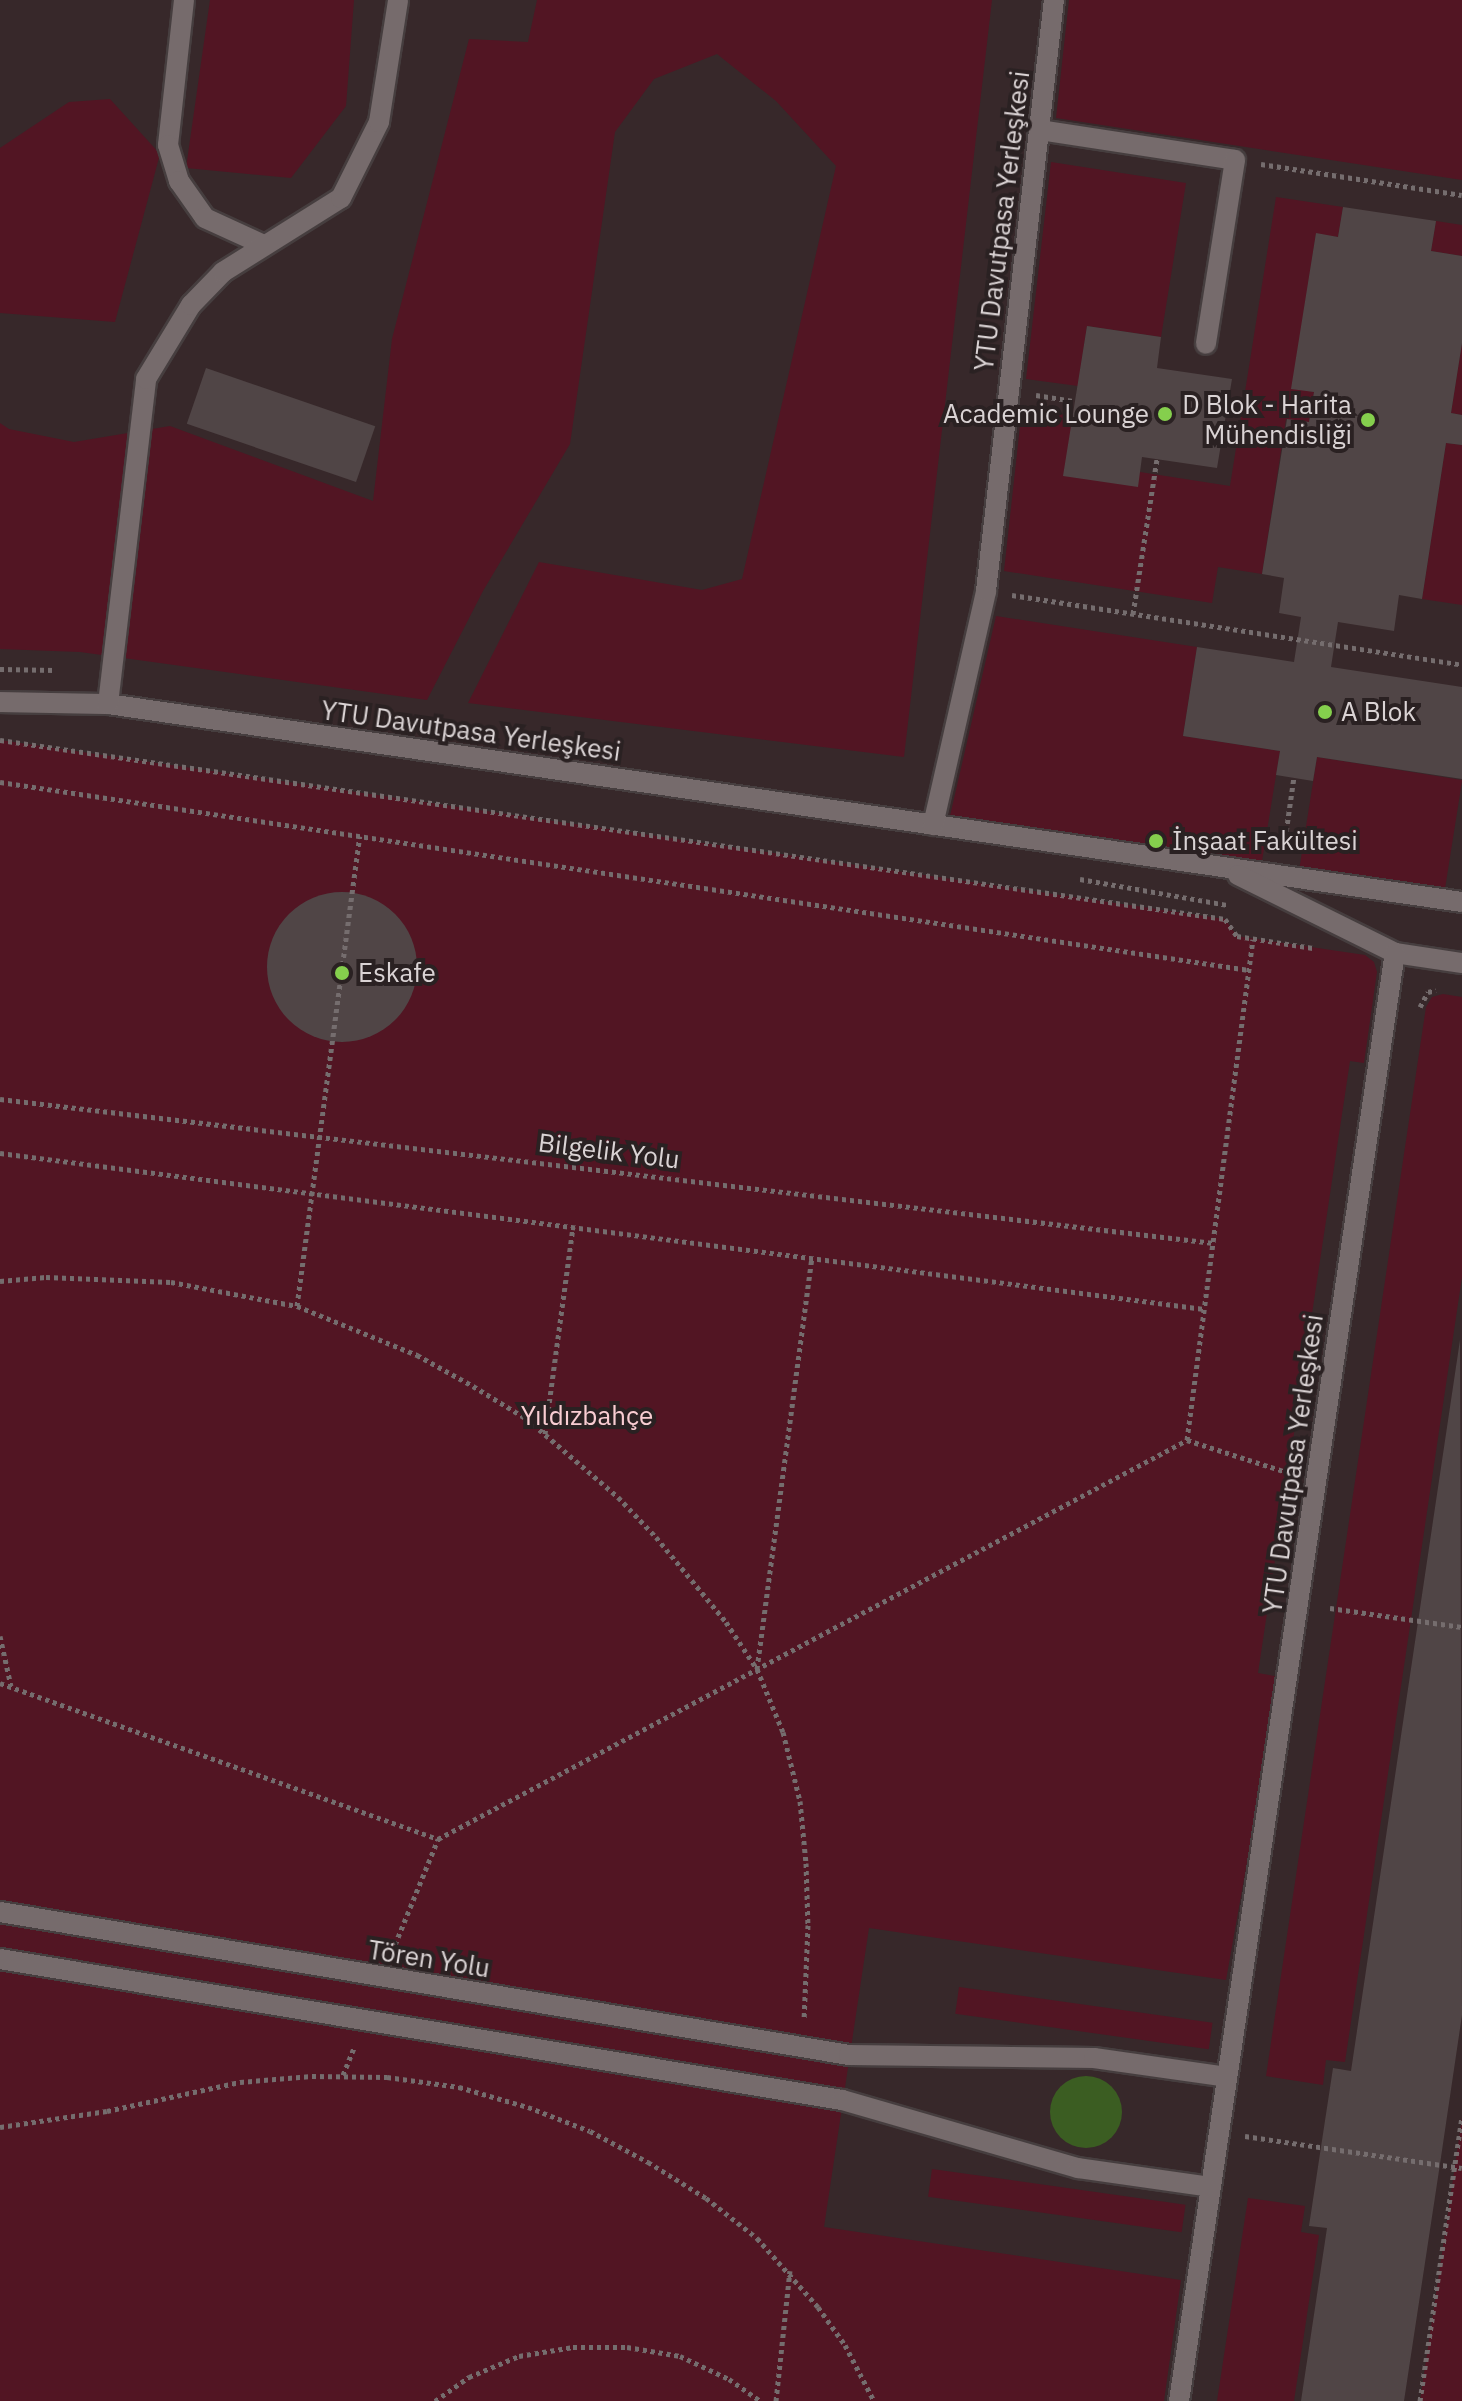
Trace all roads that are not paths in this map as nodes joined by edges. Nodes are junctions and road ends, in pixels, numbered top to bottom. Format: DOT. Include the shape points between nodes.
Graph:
graph roads {
  1 [pos="184,0"];
  2 [pos="398,0"];
  3 [pos="1054,0"];
  4 [pos="1039,130"];
  5 [pos="264,245"];
  6 [pos="1206,344"];
  7 [pos="0,702"];
  8 [pos="108,704"];
  9 [pos="933,825"];
  10 [pos="1220,866"];
  11 [pos="1462,902"];
  12 [pos="1395,953"];
  13 [pos="1462,963"];
  14 [pos="0,1912"];
  15 [pos="0,1959"];
  16 [pos="1227,2077"];
  17 [pos="1211,2187"];
  18 [pos="1179,2401"];
  1 -- 5 [label="street" via="168,145 179,181 205,218"];
  2 -- 5 [label="street" via="379,122 341,198"];
  3 -- 4 [label="street, YTU Davutpasa Yerleşkesi"];
  4 -- 6 [label="street" via="1235,160"];
  4 -- 9 [label="street, YTU Davutpasa Yerleşkesi" via="986,591"];
  5 -- 8 [label="street" via="223,272 191,305 146,379"];
  7 -- 8 [label="street, YTU Davutpasa Yerleşkesi"];
  8 -- 9 [label="street, YTU Davutpasa Yerleşkesi"];
  9 -- 10 [label="street, YTU Davutpasa Yerleşkesi"];
  10 -- 11 [label="street, YTU Davutpasa Yerleşkesi"];
  10 -- 12 [label="street, YTU Davutpasa Yerleşkesi"];
  12 -- 13 [label="street, YTU Davutpasa Yerleşkesi"];
  12 -- 16 [label="street, YTU Davutpasa Yerleşkesi"];
  14 -- 16 [label="street, Tören Yolu" via="849,2055 1094,2058"];
  15 -- 17 [label="street" via="842,2100 1078,2168"];
  16 -- 17 [label="street, YTU Davutpasa Yerleşkesi"];
  17 -- 18 [label="street, YTU Davutpasa Yerleşkesi"];
}
